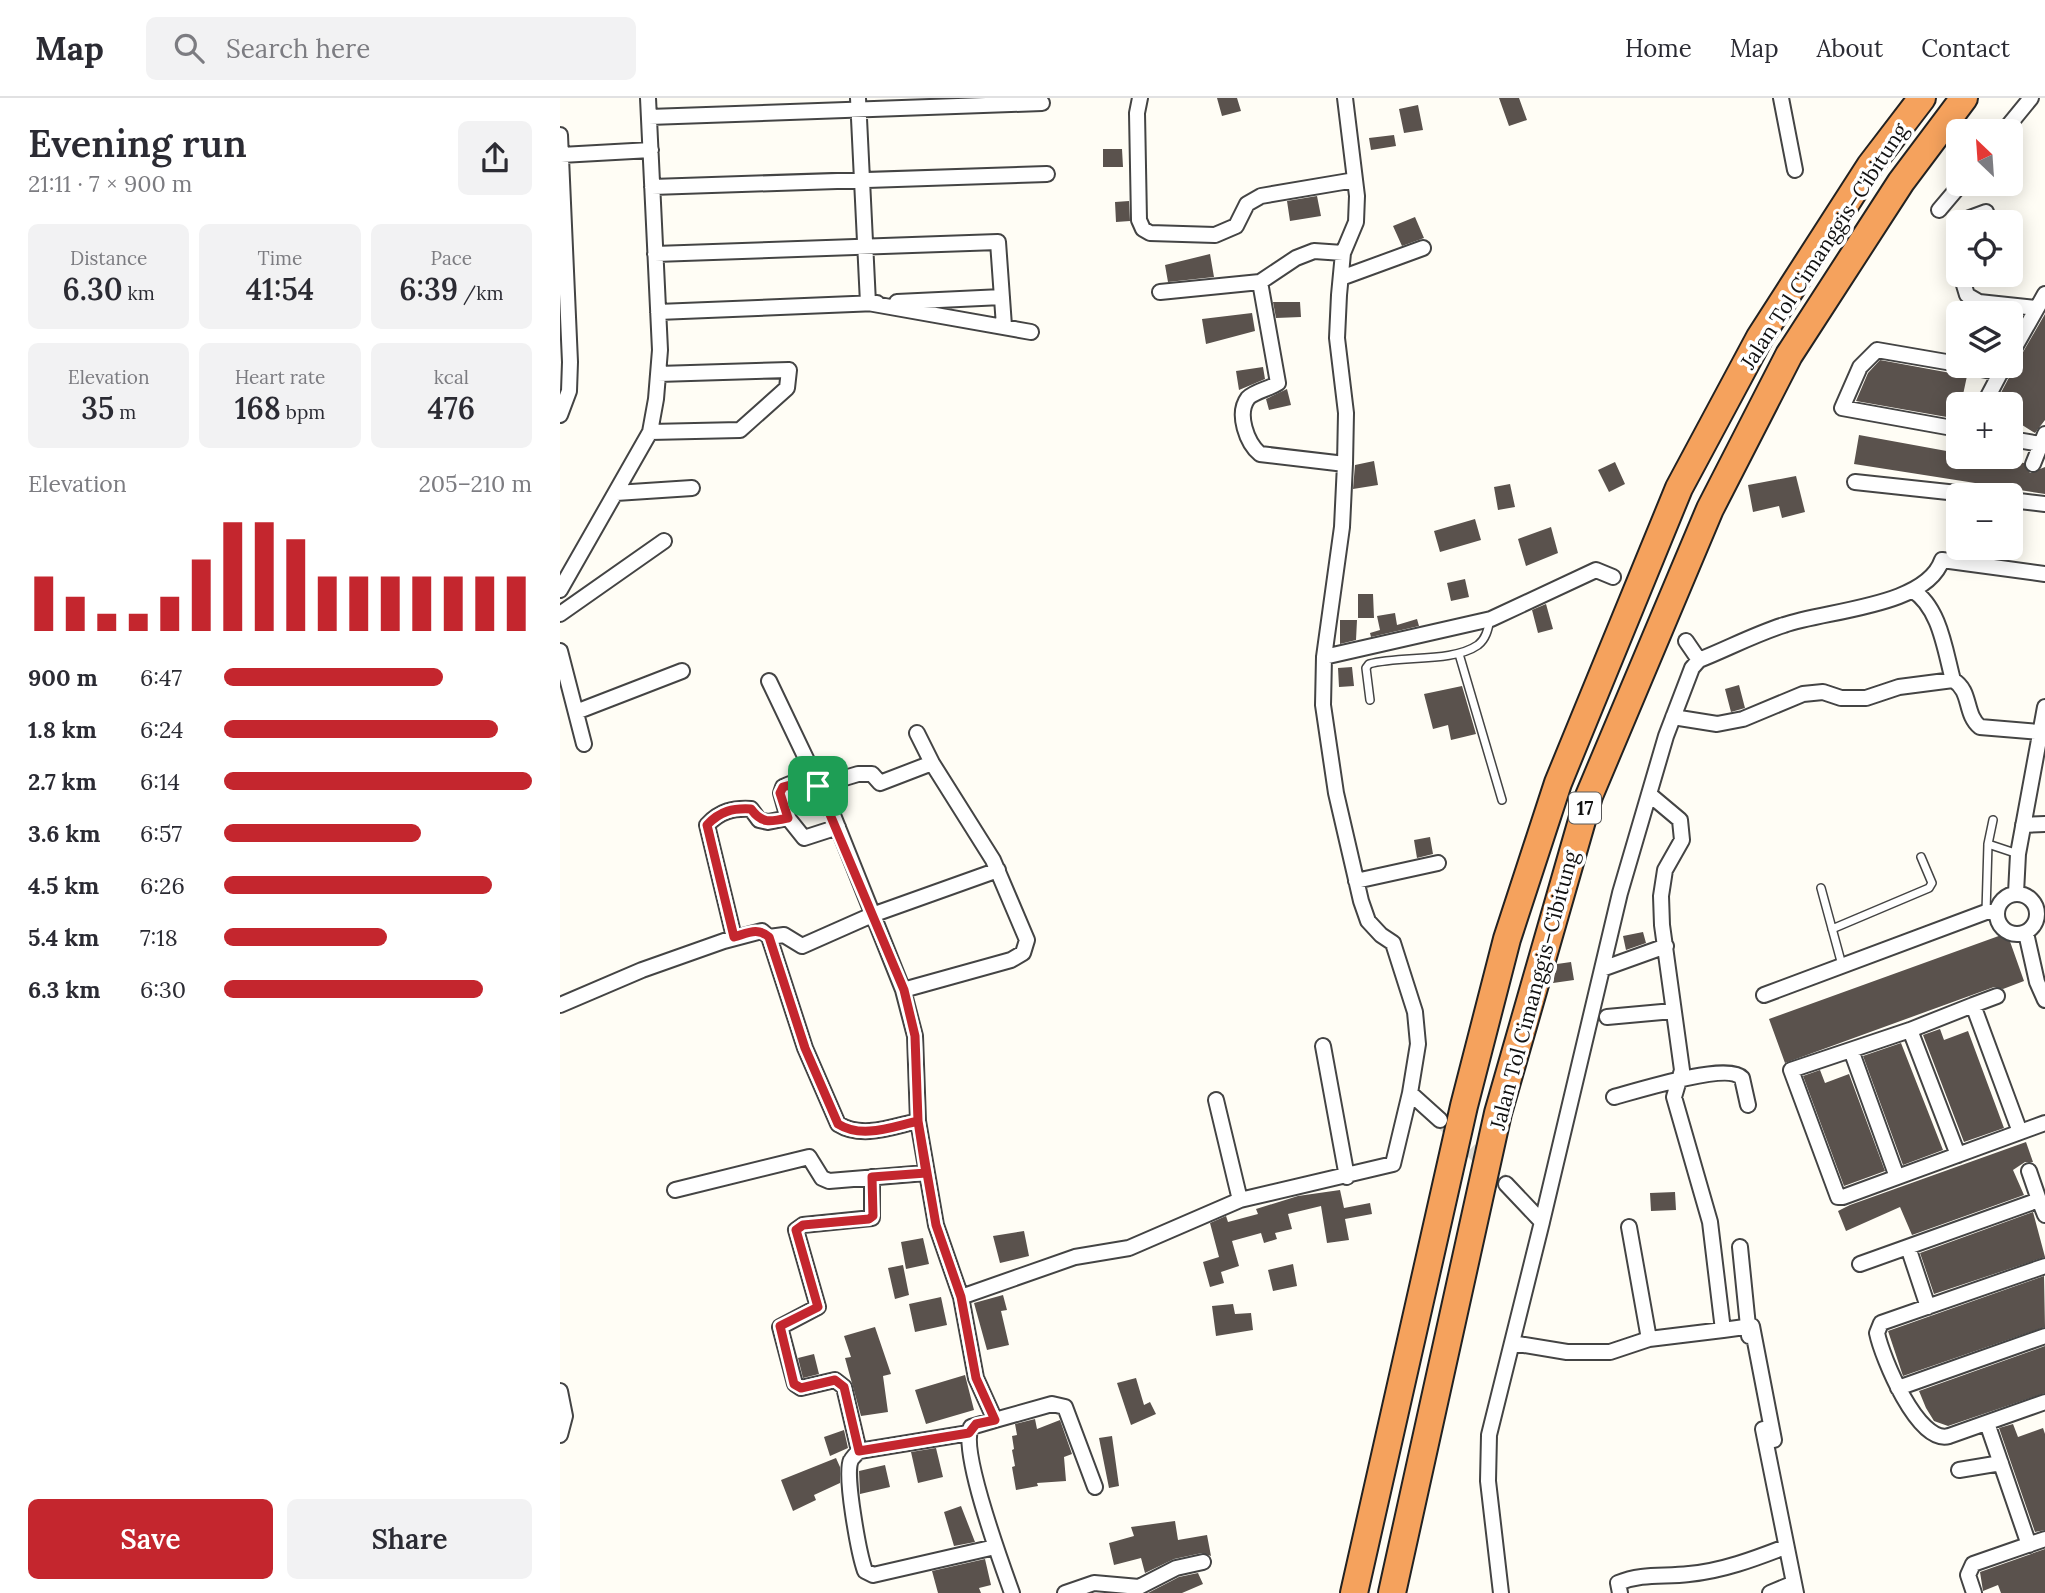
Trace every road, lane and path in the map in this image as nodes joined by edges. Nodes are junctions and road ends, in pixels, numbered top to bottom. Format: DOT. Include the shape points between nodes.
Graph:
graph roads {
  1 [pos="648,98"];
  2 [pos="1140,98"];
  3 [pos="1782,98"];
  4 [pos="1922,98"];
  5 [pos="1964,98"];
  6 [pos="2031,98"];
  7 [pos="1350,99"];
  8 [pos="1042,103"];
  9 [pos="858,104"];
  10 [pos="649,117"];
  11 [pos="2014,119"];
  12 [pos="560,135"];
  13 [pos="651,150"];
  14 [pos="561,155"];
  15 [pos="1795,170"];
  16 [pos="1047,174"];
  17 [pos="862,180"];
  18 [pos="1355,180"];
  19 [pos="652,187"];
  20 [pos="1951,196"];
  21 [pos="1939,210"];
  22 [pos="865,247"];
  23 [pos="1423,248"];
  24 [pos="1343,253"];
  25 [pos="655,254"];
  26 [pos="1341,278"];
  27 [pos="1260,282"];
  28 [pos="1965,287"];
  29 [pos="1160,292"];
  30 [pos="2045,295"];
  31 [pos="1002,297"];
  32 [pos="868,303"];
  33 [pos="2036,308"];
  34 [pos="658,312"];
  35 [pos="1004,326"];
  36 [pos="1031,331"];
  37 [pos="2023,332"];
  38 [pos="1946,362"];
  39 [pos="658,374"];
  40 [pos="560,415"];
  41 [pos="1946,427"];
  42 [pos="650,432"];
  43 [pos="2023,439"];
  44 [pos="2043,439"];
  45 [pos="1345,464"];
  46 [pos="2033,464"];
  47 [pos="1855,482"];
  48 [pos="692,488"];
  49 [pos="1946,492"];
  50 [pos="616,493"];
  51 [pos="2023,501"];
  52 [pos="2045,504"];
  53 [pos="664,541"];
  54 [pos="2045,574"];
  55 [pos="1613,577"];
  56 [pos="560,590"];
  57 [pos="1912,590"];
  58 [pos="560,614"];
  59 [pos="1491,619"];
  60 [pos="1686,641"];
  61 [pos="560,651"];
  62 [pos="1459,654"];
  63 [pos="1324,657"];
  64 [pos="1699,660"];
  65 [pos="682,671"];
  66 [pos="1953,680"];
  67 [pos="769,681"];
  68 [pos="1370,700"];
  69 [pos="2045,707"];
  70 [pos="576,712"];
  71 [pos="1673,717"];
  72 [pos="2039,732"];
  73 [pos="917,733"];
  74 [pos="584,744"];
  75 [pos="2040,758"];
  76 [pos="932,763"];
  77 [pos="818,786"];
  78 [pos="1649,794"];
  79 [pos="1502,800"];
  80 [pos="788,818"];
  81 [pos="1993,820"];
  82 [pos="2045,824"];
  83 [pos="2023,825"];
  84 [pos="838,827"];
  85 [pos="1988,844"];
  86 [pos="2018,854"];
  87 [pos="1920,857"];
  88 [pos="1438,863"];
  89 [pos="998,870"];
  90 [pos="1356,881"];
  91 [pos="1821,888"];
  92 [pos="2016,893"];
  93 [pos="2041,908"];
  94 [pos="1991,912"];
  95 [pos="872,915"];
  96 [pos="1832,929"];
  97 [pos="2026,933"];
  98 [pos="734,937"];
  99 [pos="769,937"];
  100 [pos="1666,946"];
  101 [pos="1842,965"];
  102 [pos="1602,969"];
  103 [pos="904,990"];
  104 [pos="2044,993"];
  105 [pos="1764,995"];
  106 [pos="1997,996"];
  107 [pos="560,1004"];
  108 [pos="1973,1005"];
  109 [pos="1673,1011"];
  110 [pos="1607,1017"];
  111 [pos="1910,1030"];
  112 [pos="1323,1046"];
  113 [pos="1852,1049"];
  114 [pos="1682,1079"];
  115 [pos="1410,1093"];
  116 [pos="1614,1097"];
  117 [pos="1216,1100"];
  118 [pos="1748,1105"];
  119 [pos="1440,1120"];
  120 [pos="918,1121"];
  121 [pos="2045,1123"];
  122 [pos="2020,1132"];
  123 [pos="1958,1155"];
  124 [pos="2029,1171"];
  125 [pos="926,1173"];
  126 [pos="872,1177"];
  127 [pos="1347,1177"];
  128 [pos="1897,1177"];
  129 [pos="1506,1184"];
  130 [pos="675,1190"];
  131 [pos="1240,1200"];
  132 [pos="2039,1200"];
  133 [pos="2045,1215"];
  134 [pos="1542,1222"];
  135 [pos="1629,1227"];
  136 [pos="1908,1247"];
  137 [pos="1860,1265"];
  138 [pos="2045,1266"];
  139 [pos="961,1297"];
  140 [pos="1928,1307"];
  141 [pos="1752,1326"];
  142 [pos="1723,1330"];
  143 [pos="2045,1336"];
  144 [pos="1649,1339"];
  145 [pos="1512,1343"];
  146 [pos="1898,1388"];
  147 [pos="560,1391"];
  148 [pos="2045,1402"];
  149 [pos="995,1420"];
  150 [pos="1987,1423"];
  151 [pos="969,1433"];
  152 [pos="560,1435"];
  153 [pos="1774,1440"];
  154 [pos="859,1451"];
  155 [pos="2001,1463"];
  156 [pos="1959,1470"];
  157 [pos="1095,1487"];
  158 [pos="2045,1539"];
  159 [pos="2029,1545"];
  160 [pos="995,1547"];
  161 [pos="1785,1547"];
  162 [pos="1203,1562"];
  163 [pos="1795,1588"];
  164 [pos="1012,1593"];
  165 [pos="1065,1593"];
  166 [pos="1354,1593"];
  167 [pos="1392,1593"];
  168 [pos="1501,1593"];
  169 [pos="1620,1593"];
  170 [pos="1770,1593"];
  171 [pos="1973,1593"];
  1 -- 10 [label="street"];
  2 -- 18 [label="street" via="1139,220 1150,233 1215,235 1236,226 1247,204 1261,196"];
  3 -- 15 [label="street"];
  4 -- 166 [label="highway, Jalan Tol Cimanggis–Cibitung / 17" via="1870,166 1747,360 1679,488 1558,783 1507,940 1464,1105"];
  5 -- 167 [label="highway, Jalan Tol Cimanggis–Cibitung / 17" via="1901,181 1789,355 1710,509 1588,796 1498,1113"];
  6 -- 11 [label="street"];
  7 -- 18 [label="street"];
  8 -- 9 [label="street"];
  9 -- 10 [label="street"];
  9 -- 17 [label="street"];
  10 -- 13 [label="street"];
  12 -- 14 [label="street"];
  13 -- 14 [label="street"];
  13 -- 19 [label="street"];
  14 -- 40 [label="street" via="570,362 569,391"];
  16 -- 17 [label="street"];
  17 -- 19 [label="street"];
  17 -- 22 [label="street"];
  18 -- 24 [label="street" via="1356,222"];
  19 -- 25 [label="street"];
  20 -- 21 [label="street"];
  22 -- 25 [label="street"];
  22 -- 31 [label="street" via="998,242"];
  22 -- 32 [label="street"];
  23 -- 26 [label="street"];
  24 -- 26 [label="street"];
  24 -- 27 [label="street" via="1314,251"];
  25 -- 34 [label="street"];
  26 -- 45 [label="street" via="1337,338 1346,413"];
  27 -- 29 [label="street"];
  27 -- 45 [label="street" via="1278,383 1250,396 1243,407 1249,441 1260,454"];
  28 -- 33 [label="street" via="1967,295 1979,302"];
  30 -- 33 [label="street"];
  31 -- 32 [label="street"];
  31 -- 35 [label="street"];
  32 -- 34 [label="street"];
  32 -- 35 [label="street"];
  33 -- 37 [label="street"];
  34 -- 39 [label="street"];
  35 -- 36 [label="street"];
  38 -- 41 [label="street" via="1877,349 1860,367 1842,408"];
  39 -- 42 [label="street"];
  39 -- 42 [label="street" via="789,370 787,388 740,430"];
  42 -- 50 [label="street"];
  43 -- 44 [label="street"];
  44 -- 46 [label="street"];
  45 -- 63 [label="street" via="1342,527"];
  47 -- 49 [label="street"];
  48 -- 50 [label="street"];
  50 -- 56 [label="street"];
  51 -- 52 [label="street"];
  53 -- 58 [label="street"];
  54 -- 57 [label="street" via="1942,560 1932,578"];
  55 -- 59 [label="street" via="1596,569"];
  57 -- 64 [label="street" via="1784,625"];
  57 -- 66 [label="street" via="1931,610"];
  59 -- 62 [label="lane" via="1484,639"];
  59 -- 63 [label="street"];
  60 -- 64 [label="street"];
  61 -- 70 [label="street"];
  62 -- 68 [label="lane" via="1368,664"];
  62 -- 79 [label="lane"];
  63 -- 90 [label="street" via="1323,705"];
  64 -- 71 [label="street"];
  65 -- 70 [label="street"];
  66 -- 71 [label="street" via="1899,687 1866,698 1803,694 1743,719 1717,724"];
  66 -- 72 [label="street" via="1965,690 1971,715 1980,727"];
  67 -- 77 [label="street"];
  69 -- 72 [label="street"];
  70 -- 74 [label="street"];
  71 -- 78 [label="street"];
  72 -- 75 [label="street"];
  73 -- 76 [label="street"];
  75 -- 83 [label="street"];
  76 -- 77 [label="street" via="880,783 872,774 858,774"];
  76 -- 89 [label="street"];
  77 -- 80 [label="street" via="809,780 783,787 780,793"];
  77 -- 84 [label="street"];
  78 -- 100 [label="street" via="1680,820 1682,839 1665,870 1661,897"];
  78 -- 102 [label="street"];
  80 -- 84 [label="street" via="804,838"];
  80 -- 98 [label="street" via="768,822 759,820 751,809 734,808 707,825"];
  81 -- 85 [label="lane"];
  82 -- 83 [label="street"];
  83 -- 86 [label="street"];
  84 -- 95 [label="street"];
  85 -- 86 [label="lane"];
  85 -- 94 [label="lane"];
  86 -- 92 [label="street"];
  87 -- 96 [label="lane" via="1932,883 1929,888"];
  88 -- 90 [label="street"];
  89 -- 95 [label="street"];
  89 -- 103 [label="street" via="1027,940 1023,953"];
  90 -- 115 [label="street" via="1368,921 1393,943 1415,1012 1418,1044"];
  91 -- 96 [label="lane"];
  92 -- 93 [label="street" via="2030,897"];
  92 -- 94 [label="street"];
  93 -- 97 [label="street"];
  94 -- 97 [label="street" via="2011,934"];
  94 -- 101 [label="street"];
  95 -- 99 [label="street" via="813,944 802,946 784,935"];
  95 -- 103 [label="street"];
  96 -- 101 [label="lane"];
  97 -- 104 [label="street"];
  98 -- 99 [label="street" via="755,931"];
  98 -- 107 [label="street"];
  99 -- 120 [label="street" via="805,1048 838,1124 859,1133"];
  100 -- 102 [label="street"];
  100 -- 109 [label="street"];
  101 -- 105 [label="street"];
  102 -- 134 [label="street"];
  103 -- 120 [label="street" via="915,1036"];
  106 -- 108 [label="street"];
  108 -- 111 [label="street"];
  108 -- 122 [label="street"];
  109 -- 110 [label="street"];
  109 -- 114 [label="street"];
  111 -- 113 [label="street"];
  111 -- 123 [label="street"];
  112 -- 127 [label="street"];
  113 -- 128 [label="street"];
  113 -- 128 [label="street" via="1794,1067 1790,1074 1838,1197"];
  114 -- 116 [label="street"];
  114 -- 118 [label="street" via="1739,1074"];
  114 -- 142 [label="street" via="1674,1097 1710,1222"];
  115 -- 119 [label="street"];
  115 -- 127 [label="street" via="1393,1164"];
  117 -- 131 [label="street"];
  120 -- 125 [label="street"];
  121 -- 122 [label="street"];
  122 -- 123 [label="street"];
  123 -- 128 [label="street"];
  124 -- 132 [label="street"];
  125 -- 126 [label="street"];
  125 -- 139 [label="street" via="936,1225"];
  126 -- 130 [label="street" via="825,1181 809,1157"];
  126 -- 154 [label="street" via="872,1218 803,1225 796,1230 818,1307 784,1324 780,1332 797,1388 835,1380 844,1387"];
  127 -- 131 [label="street"];
  129 -- 134 [label="street"];
  131 -- 139 [label="street" via="1129,1248 1075,1257"];
  132 -- 133 [label="street"];
  132 -- 136 [label="street"];
  134 -- 145 [label="street"];
  135 -- 144 [label="street"];
  136 -- 137 [label="street"];
  136 -- 140 [label="street"];
  138 -- 140 [label="street"];
  139 -- 149 [label="street" via="976,1378"];
  140 -- 146 [label="street" via="1877,1328"];
  141 -- 142 [label="street"];
  141 -- 153 [label="street"];
  141 -- 161 [label="street" via="1740,1247 1754,1385"];
  142 -- 144 [label="street"];
  143 -- 146 [label="street"];
  144 -- 145 [label="street" via="1610,1352 1567,1352"];
  145 -- 168 [label="street" via="1489,1435 1488,1481"];
  146 -- 150 [label="street" via="1916,1417 1936,1435 1944,1438"];
  147 -- 152 [label="street" via="565,1416"];
  148 -- 150 [label="street"];
  149 -- 151 [label="street" via="976,1424"];
  149 -- 157 [label="street" via="1052,1404 1065,1407"];
  150 -- 155 [label="street"];
  151 -- 154 [label="street"];
  151 -- 160 [label="street"];
  154 -- 160 [label="street" via="849,1470 853,1518 865,1571 873,1575"];
  155 -- 156 [label="street"];
  155 -- 159 [label="street"];
  158 -- 159 [label="street"];
  159 -- 171 [label="street" via="1973,1564 1968,1575"];
  160 -- 164 [label="street"];
  161 -- 163 [label="street"];
  161 -- 169 [label="street" via="1690,1574 1637,1575 1618,1583"];
  162 -- 165 [label="street" via="1139,1587 1094,1583"];
  163 -- 170 [label="street"];
}
